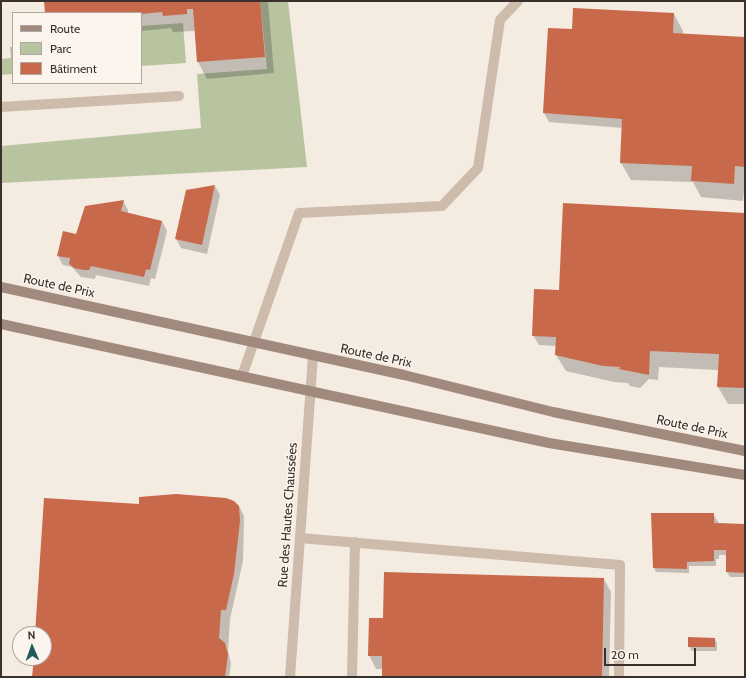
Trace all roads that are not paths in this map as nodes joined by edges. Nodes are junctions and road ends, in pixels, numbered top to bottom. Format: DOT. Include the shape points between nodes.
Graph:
graph roads {
  1 [pos="518,1"];
  2 [pos="179,96"];
  3 [pos="1,107"];
  4 [pos="1,287"];
  5 [pos="1,324"];
  6 [pos="253,341"];
  7 [pos="314,356"];
  8 [pos="242,376"];
  9 [pos="310,391"];
  10 [pos="745,451"];
  11 [pos="745,475"];
  12 [pos="300,538"];
  13 [pos="355,542"];
  14 [pos="290,677"];
  15 [pos="352,677"];
  16 [pos="619,677"];
  1 -- 6 [label="street" via="500,20 478,168 442,206 299,213"];
  2 -- 3 [label="street"];
  4 -- 6 [label="main road, Route de Prix"];
  5 -- 8 [label="main road"];
  6 -- 7 [label="main road, Route de Prix"];
  6 -- 8 [label="street"];
  7 -- 9 [label="street, Rue des Hautes Chaussées"];
  7 -- 10 [label="main road, Route de Prix" via="404,375 553,412"];
  8 -- 9 [label="main road"];
  9 -- 11 [label="main road" via="549,443"];
  9 -- 12 [label="street, Rue des Hautes Chaussées"];
  12 -- 13 [label="street"];
  12 -- 14 [label="street, Rue des Hautes Chaussées"];
  13 -- 15 [label="street"];
  13 -- 16 [label="street" via="620,565"];
}
